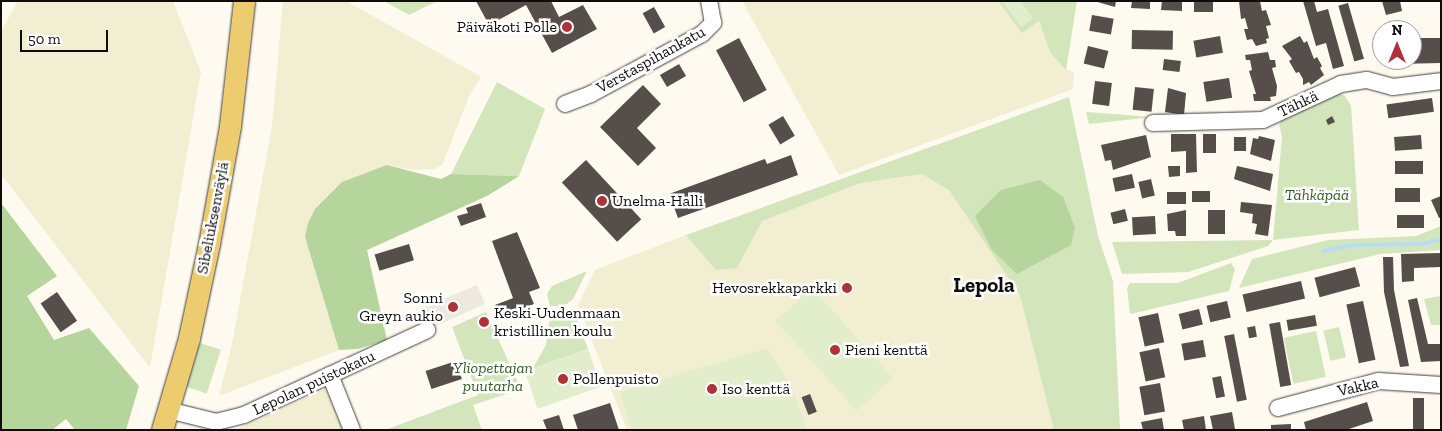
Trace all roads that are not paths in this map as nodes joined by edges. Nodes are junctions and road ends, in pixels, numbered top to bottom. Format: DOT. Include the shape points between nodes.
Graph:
graph roads {
  1 [pos="244,1"];
  2 [pos="709,1"];
  3 [pos="1441,81"];
  4 [pos="565,104"];
  5 [pos="1153,123"];
  6 [pos="427,330"];
  7 [pos="330,375"];
  8 [pos="1441,385"];
  9 [pos="1278,408"];
  10 [pos="165,420"];
  11 [pos="352,430"];
  1 -- 10 [label="main road, Sibeliuksenväylä" via="230,126 209,244 189,338"];
  2 -- 4 [label="street, Verstaspihankatu" via="713,23 702,34 591,94"];
  3 -- 5 [label="street, Tähkä" via="1393,87 1367,80 1341,84 1263,120"];
  6 -- 7 [label="street, Lepolan puistokatu"];
  7 -- 10 [label="street, Lepolan puistokatu" via="244,415 216,422"];
  7 -- 11 [label="street"];
  8 -- 9 [label="street, Vakka" via="1378,381"];
}
